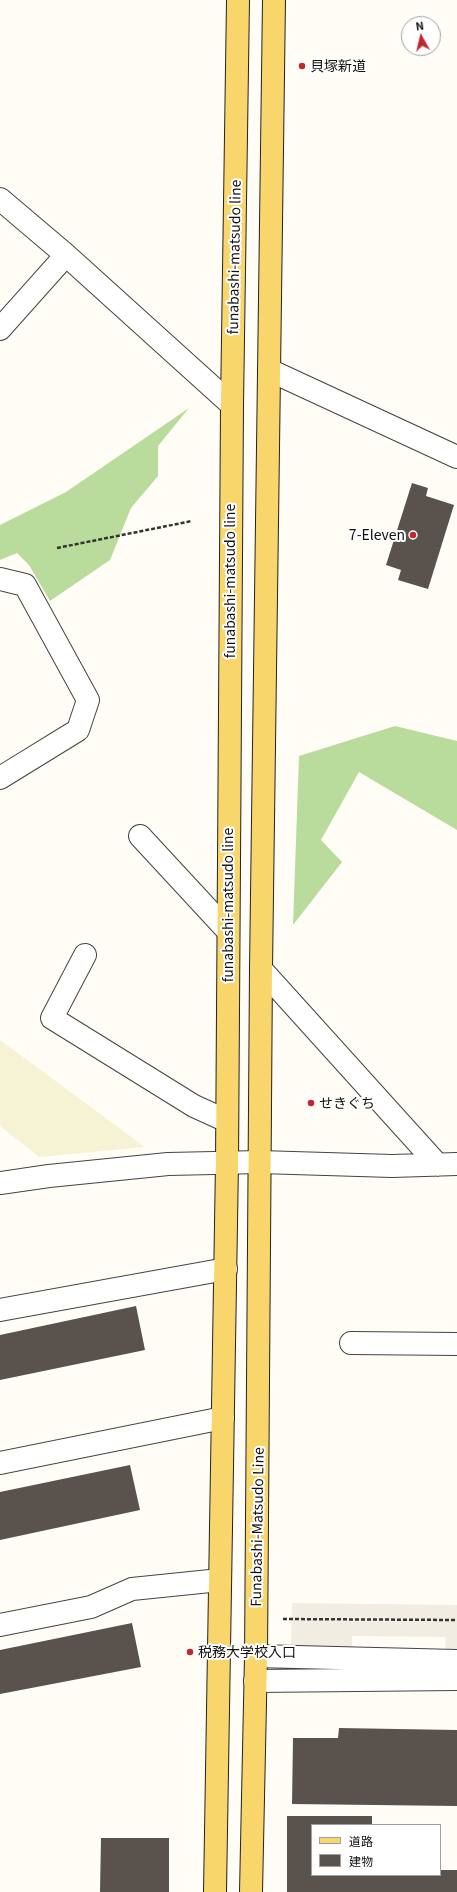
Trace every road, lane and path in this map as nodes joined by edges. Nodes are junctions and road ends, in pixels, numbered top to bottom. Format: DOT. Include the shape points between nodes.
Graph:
graph roads {
  1 [pos="238,0"];
  2 [pos="274,0"];
  3 [pos="0,199"];
  4 [pos="66,254"];
  5 [pos="0,329"];
  6 [pos="269,370"];
  7 [pos="232,405"];
  8 [pos="457,456"];
  9 [pos="192,521"];
  10 [pos="58,548"];
  11 [pos="0,579"];
  12 [pos="0,778"];
  13 [pos="140,836"];
  14 [pos="227,930"];
  15 [pos="85,955"];
  16 [pos="261,969"];
  17 [pos="227,1121"];
  18 [pos="260,1162"];
  19 [pos="227,1163"];
  20 [pos="448,1165"];
  21 [pos="0,1183"];
  22 [pos="226,1269"];
  23 [pos="0,1310"];
  24 [pos="351,1343"];
  25 [pos="457,1344"];
  26 [pos="223,1418"];
  27 [pos="0,1463"];
  28 [pos="220,1580"];
  29 [pos="280,1619"];
  30 [pos="457,1620"];
  31 [pos="0,1625"];
  32 [pos="256,1656"];
  33 [pos="457,1661"];
  34 [pos="457,1679"];
  35 [pos="255,1681"];
  36 [pos="216,1892"];
  37 [pos="251,1892"];
  1 -- 7 [label="main road, funabashi-matsudo line"];
  2 -- 6 [label="main road"];
  3 -- 4 [label="street"];
  4 -- 5 [label="street"];
  4 -- 7 [label="street"];
  6 -- 8 [label="street"];
  6 -- 16 [label="main road"];
  7 -- 14 [label="main road, funabashi-matsudo line"];
  9 -- 10 [label="path"];
  11 -- 12 [label="street" via="25,585 88,700 78,730"];
  13 -- 14 [label="street"];
  14 -- 17 [label="main road, funabashi-matsudo line"];
  15 -- 17 [label="street" via="52,1018 194,1106"];
  16 -- 18 [label="main road"];
  16 -- 20 [label="street"];
  17 -- 19 [label="main road, funabashi-matsudo line"];
  18 -- 19 [label="street"];
  18 -- 20 [label="street"];
  18 -- 32 [label="main road, Funabashi-Matsudo Line"];
  19 -- 21 [label="street" via="118,1168"];
  19 -- 22 [label="main road"];
  22 -- 23 [label="street"];
  22 -- 26 [label="main road"];
  24 -- 25 [label="street"];
  26 -- 27 [label="street"];
  26 -- 28 [label="main road"];
  28 -- 31 [label="street" via="132,1589 90,1608"];
  28 -- 36 [label="main road"];
  29 -- 30 [label="path"];
  32 -- 33 [label="street"];
  32 -- 35 [label="main road, Funabashi-Matsudo Line"];
  34 -- 35 [label="street"];
  35 -- 37 [label="main road, Funabashi-Matsudo Line"];
}
